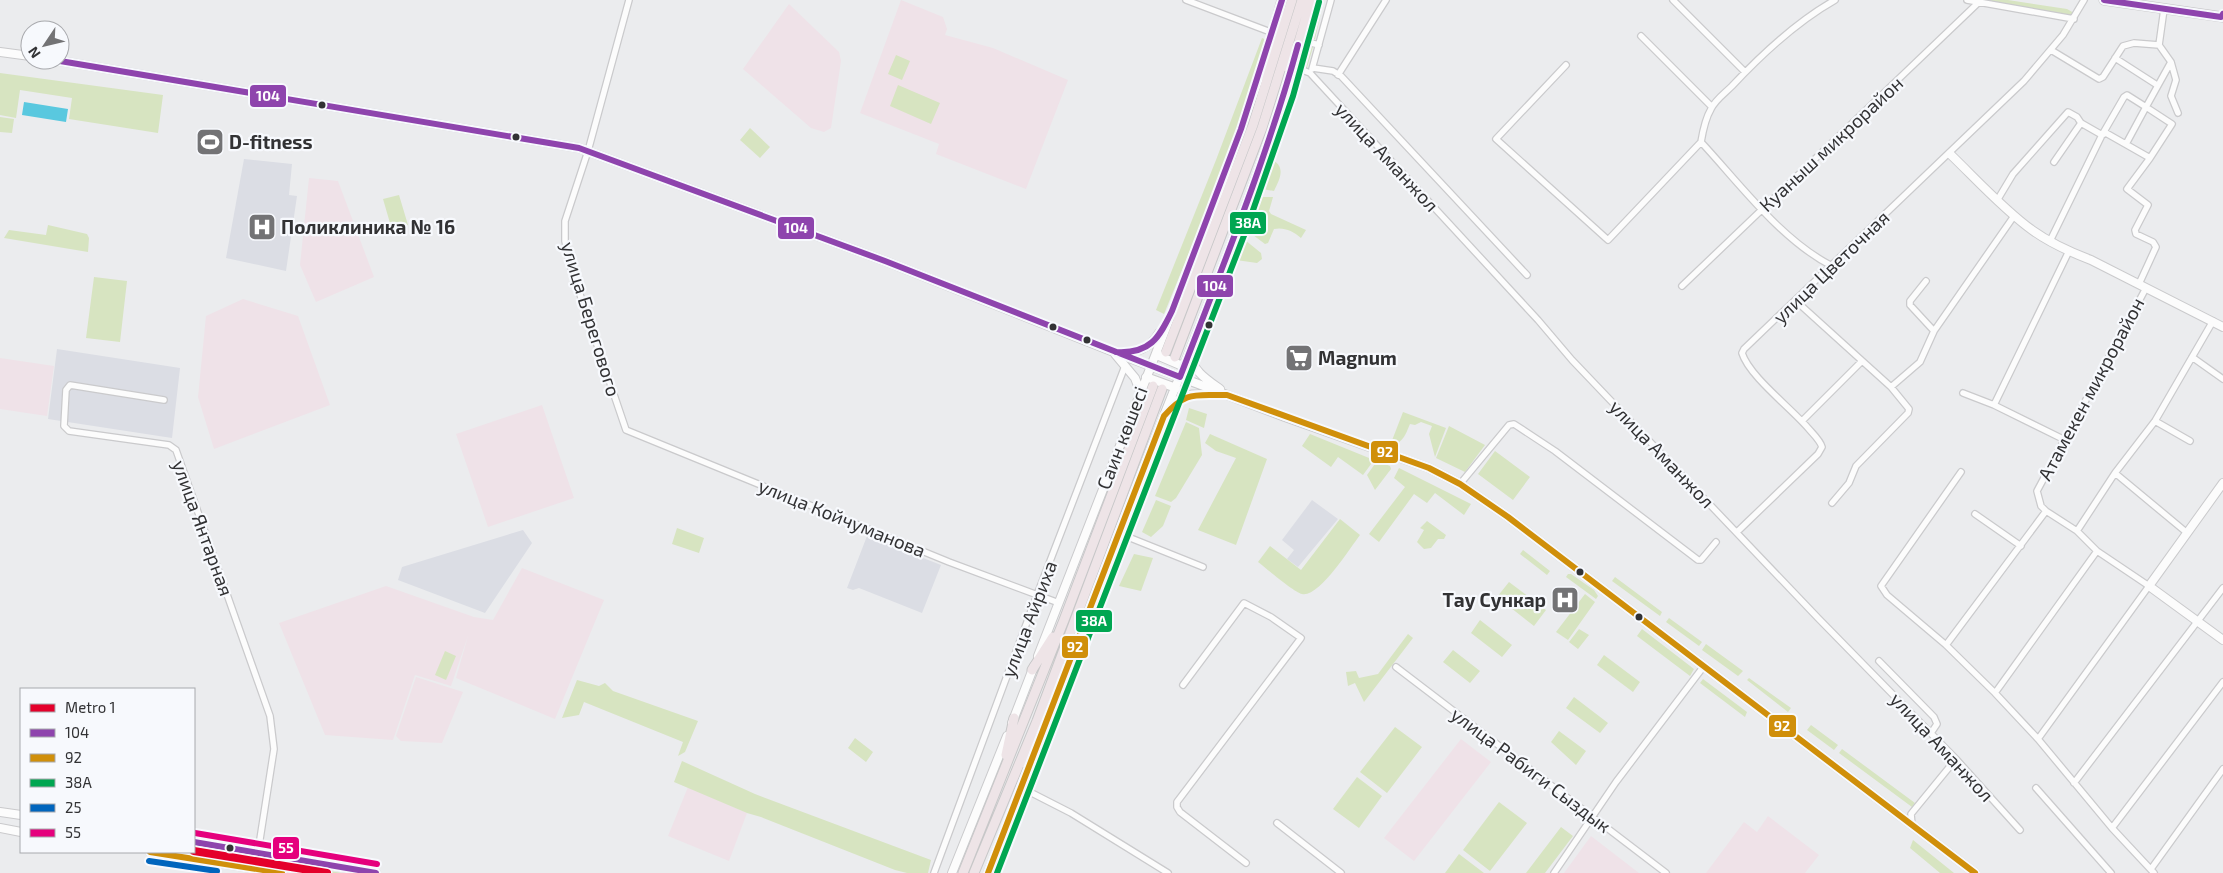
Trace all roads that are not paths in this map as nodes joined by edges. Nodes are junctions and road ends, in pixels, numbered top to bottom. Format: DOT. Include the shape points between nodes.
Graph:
graph roads {
  1 [pos="629,0"];
  2 [pos="1186,0"];
  3 [pos="1282,0"];
  4 [pos="1292,0"];
  5 [pos="1302,0"];
  6 [pos="1311,0"];
  7 [pos="1331,0"];
  8 [pos="1386,0"];
  9 [pos="1673,0"];
  10 [pos="1835,0"];
  11 [pos="1967,0"];
  12 [pos="2084,0"];
  13 [pos="2109,0"];
  14 [pos="1979,2"];
  15 [pos="2130,2"];
  16 [pos="1381,3"];
  17 [pos="2164,9"];
  18 [pos="2222,17"];
  19 [pos="2074,19"];
  20 [pos="1273,33"];
  21 [pos="1641,36"];
  22 [pos="1299,42"];
  23 [pos="1319,45"];
  24 [pos="2158,45"];
  25 [pos="1269,48"];
  26 [pos="2051,50"];
  27 [pos="0,52"];
  28 [pos="20,55"];
  29 [pos="2115,58"];
  30 [pos="2171,62"];
  31 [pos="70,63"];
  32 [pos="1566,65"];
  33 [pos="1292,66"];
  34 [pos="1311,70"];
  35 [pos="1745,72"];
  36 [pos="1338,75"];
  37 [pos="2157,84"];
  38 [pos="1274,91"];
  39 [pos="1262,95"];
  40 [pos="1712,107"];
  41 [pos="2146,108"];
  42 [pos="2178,113"];
  43 [pos="2081,123"];
  44 [pos="2102,134"];
  45 [pos="1701,142"];
  46 [pos="2126,144"];
  47 [pos="588,151"];
  48 [pos="1950,154"];
  49 [pos="2150,158"];
  50 [pos="2054,162"];
  51 [pos="1998,199"];
  52 [pos="1762,208"];
  53 [pos="2014,216"];
  54 [pos="2050,241"];
  55 [pos="2069,251"];
  56 [pos="1832,266"];
  57 [pos="1527,275"];
  58 [pos="1926,281"];
  59 [pos="1682,286"];
  60 [pos="2142,286"];
  61 [pos="1796,301"];
  62 [pos="1168,318"];
  63 [pos="2213,321"];
  64 [pos="2223,327"];
  65 [pos="1934,331"];
  66 [pos="1114,352"];
  67 [pos="1190,352"];
  68 [pos="1166,353"];
  69 [pos="2192,357"];
  70 [pos="1862,361"];
  71 [pos="1185,363"];
  72 [pos="1125,366"];
  73 [pos="1150,366"];
  74 [pos="1146,377"];
  75 [pos="1180,377"];
  76 [pos="2223,380"];
  77 [pos="1153,386"];
  78 [pos="1891,387"];
  79 [pos="1176,388"];
  80 [pos="1162,389"];
  81 [pos="1140,391"];
  82 [pos="1963,393"];
  83 [pos="1227,395"];
  84 [pos="164,400"];
  85 [pos="1994,405"];
  86 [pos="1164,416"];
  87 [pos="1802,420"];
  88 [pos="2155,421"];
  89 [pos="626,430"];
  90 [pos="2065,440"];
  91 [pos="2190,441"];
  92 [pos="1961,472"];
  93 [pos="2115,473"];
  94 [pos="2223,483"];
  95 [pos="1460,484"];
  96 [pos="1832,503"];
  97 [pos="2046,512"];
  98 [pos="1975,514"];
  99 [pos="2078,531"];
  100 [pos="1737,532"];
  101 [pos="2186,532"];
  102 [pos="1118,533"];
  103 [pos="1716,542"];
  104 [pos="2021,546"];
  105 [pos="2097,551"];
  106 [pos="1203,567"];
  107 [pos="2149,586"];
  108 [pos="2223,588"];
  109 [pos="1037,595"];
  110 [pos="1059,603"];
  111 [pos="1064,620"];
  112 [pos="2199,622"];
  113 [pos="2223,640"];
  114 [pos="1066,644"];
  115 [pos="1946,645"];
  116 [pos="1879,662"];
  117 [pos="1704,666"];
  118 [pos="1396,667"];
  119 [pos="1032,670"];
  120 [pos="2223,682"];
  121 [pos="1183,685"];
  122 [pos="1995,693"];
  123 [pos="1055,703"];
  124 [pos="1014,718"];
  125 [pos="1044,731"];
  126 [pos="1931,733"];
  127 [pos="2038,739"];
  128 [pos="1956,759"];
  129 [pos="2223,769"];
  130 [pos="999,783"];
  131 [pos="2074,783"];
  132 [pos="1022,788"];
  133 [pos="2036,788"];
  134 [pos="1009,789"];
  135 [pos="0,812"];
  136 [pos="20,815"];
  137 [pos="1592,816"];
  138 [pos="1277,823"];
  139 [pos="1912,825"];
  140 [pos="0,828"];
  141 [pos="2112,828"];
  142 [pos="2020,830"];
  143 [pos="20,832"];
  144 [pos="195,842"];
  145 [pos="258,852"];
  146 [pos="156,853"];
  147 [pos="1246,863"];
  148 [pos="2152,871"];
  149 [pos="282,873"];
  150 [pos="376,873"];
  151 [pos="934,873"];
  152 [pos="952,873"];
  153 [pos="963,873"];
  154 [pos="974,873"];
  155 [pos="988,873"];
  156 [pos="1168,873"];
  157 [pos="1341,873"];
  158 [pos="1554,873"];
  159 [pos="1666,873"];
  160 [pos="1975,873"];
  161 [pos="2111,873"];
  1 -- 47 [label="street, улица Берегового"];
  2 -- 20 [label="street"];
  3 -- 20 [label="main road, Саин көшесі"];
  4 -- 39 [label="main road, Саин көшесі"];
  5 -- 38 [label="main road, Саин көшесі"];
  6 -- 22 [label="main road, Саин көшесі"];
  7 -- 23 [label="street"];
  8 -- 16 [label="street"];
  9 -- 35 [label="street"];
  10 -- 35 [label="street" via="1778,41"];
  11 -- 14 [label="street"];
  12 -- 19 [label="street, улица Цветочная"];
  13 -- 15 [label="main road"];
  14 -- 19 [label="street"];
  14 -- 52 [label="street, Куаныш микрорайон"];
  15 -- 17 [label="main road"];
  16 -- 36 [label="street"];
  17 -- 18 [label="main road"];
  17 -- 24 [label="street"];
  19 -- 26 [label="street, улица Цветочная"];
  20 -- 25 [label="main road, Саин көшесі"];
  21 -- 40 [label="street"];
  22 -- 23 [label="street"];
  22 -- 33 [label="main road, Саин көшесі"];
  22 -- 38 [label="main road"];
  23 -- 34 [label="street"];
  24 -- 29 [label="street" via="2128,43"];
  24 -- 30 [label="street"];
  25 -- 39 [label="main road"];
  25 -- 62 [label="main road, Саин көшесі" via="1222,184"];
  26 -- 29 [label="street" via="2099,79"];
  26 -- 48 [label="street, улица Цветочная"];
  27 -- 28 [label="main road"];
  29 -- 37 [label="street"];
  30 -- 37 [label="street"];
  30 -- 42 [label="street" via="2176,80 2171,96"];
  31 -- 47 [label="main road" via="556,142"];
  32 -- 45 [label="street" via="1496,139 1608,240"];
  33 -- 34 [label="street"];
  33 -- 67 [label="main road, Саин көшесі" via="1237,230"];
  34 -- 36 [label="street" via="1333,71"];
  34 -- 100 [label="street, улица Аманжол" via="1572,360"];
  35 -- 40 [label="street"];
  36 -- 57 [label="street"];
  37 -- 41 [label="street"];
  38 -- 68 [label="main road, Саин көшесі" via="1209,270"];
  39 -- 68 [label="main road, Саин көшесі"];
  40 -- 45 [label="street" via="1704,124"];
  41 -- 44 [label="street" via="2126,96"];
  41 -- 46 [label="street"];
  41 -- 49 [label="street" via="2172,124"];
  43 -- 44 [label="street"];
  43 -- 50 [label="street"];
  43 -- 51 [label="street" via="2068,112 2013,174"];
  44 -- 46 [label="street"];
  44 -- 54 [label="street"];
  45 -- 52 [label="street"];
  46 -- 49 [label="street"];
  47 -- 66 [label="main road"];
  47 -- 89 [label="street, улица Берегового" via="567,212 565,241 570,265"];
  48 -- 51 [label="main road"];
  48 -- 56 [label="street, улица Цветочная"];
  49 -- 60 [label="street, Атамекен микрорайон" via="2127,189 2148,205 2136,234 2153,242 2156,247"];
  51 -- 53 [label="main road"];
  52 -- 56 [label="street" via="1807,251"];
  52 -- 59 [label="street, Куаныш микрорайон"];
  53 -- 54 [label="main road"];
  53 -- 65 [label="street"];
  54 -- 55 [label="main road"];
  55 -- 60 [label="main road"];
  55 -- 85 [label="street"];
  56 -- 61 [label="street, улица Цветочная"];
  58 -- 65 [label="street" via="1910,305"];
  60 -- 63 [label="main road"];
  60 -- 90 [label="street, Атамекен микрорайон"];
  61 -- 70 [label="street"];
  61 -- 87 [label="street, улица Цветочная" via="1742,353 1751,369"];
  62 -- 66 [label="main road" via="1150,345 1139,351"];
  62 -- 68 [label="main road, Саин көшесі"];
  63 -- 64 [label="main road"];
  63 -- 69 [label="street"];
  65 -- 78 [label="street" via="1920,362"];
  66 -- 72 [label="main road"];
  66 -- 73 [label="main road"];
  67 -- 71 [label="main road, Саин көшесі"];
  67 -- 83 [label="main road" via="1199,373"];
  68 -- 71 [label="main road" via="1159,356 1180,365"];
  68 -- 73 [label="main road, Саин көшесі"];
  69 -- 76 [label="street"];
  69 -- 88 [label="street"];
  70 -- 78 [label="street"];
  70 -- 87 [label="street"];
  71 -- 75 [label="main road, Саин көшесі"];
  72 -- 81 [label="main road"];
  72 -- 109 [label="street, улица Айриха"];
  73 -- 74 [label="main road, Саин көшесі"];
  73 -- 75 [label="main road"];
  74 -- 79 [label="main road"];
  74 -- 81 [label="main road, Саин көшесі"];
  75 -- 79 [label="main road, Саин көшесі"];
  75 -- 83 [label="main road"];
  77 -- 111 [label="main road, Саин көшесі"];
  78 -- 96 [label="street" via="1908,407 1908,413 1856,466 1849,483"];
  79 -- 86 [label="main road, Саин көшесі"];
  80 -- 114 [label="main road, Саин көшесі"];
  81 -- 110 [label="main road, Саин көшесі"];
  82 -- 85 [label="street"];
  83 -- 86 [label="main road" via="1187,395 1175,402"];
  83 -- 95 [label="main road" via="1429,468"];
  84 -- 145 [label="street, улица Янтарная" via="70,385 66,390 64,426 69,431 169,445 176,450 270,716 274,749"];
  85 -- 90 [label="street"];
  86 -- 102 [label="main road, Саин көшесі"];
  87 -- 100 [label="street, улица Цветочная" via="1821,443 1821,451"];
  88 -- 91 [label="street"];
  88 -- 93 [label="street"];
  89 -- 109 [label="street, улица Койчуманова"];
  90 -- 97 [label="street, Атамекен микрорайон" via="2037,492"];
  92 -- 115 [label="street" via="1880,586"];
  93 -- 99 [label="street"];
  93 -- 101 [label="street"];
  94 -- 101 [label="main road"];
  95 -- 103 [label="street" via="1509,425 1514,424 1556,451 1698,560"];
  95 -- 117 [label="main road"];
  97 -- 99 [label="street, Атамекен микрорайон"];
  97 -- 104 [label="street"];
  98 -- 104 [label="street"];
  99 -- 105 [label="street, Атамекен микрорайон"];
  100 -- 126 [label="street, улица Аманжол"];
  101 -- 107 [label="main road"];
  102 -- 106 [label="street"];
  102 -- 123 [label="main road, Саин көшесі"];
  104 -- 115 [label="street"];
  105 -- 107 [label="street, Атамекен микрорайон"];
  105 -- 122 [label="street"];
  107 -- 112 [label="main road, Атамекен микрорайон"];
  107 -- 127 [label="street"];
  108 -- 112 [label="street"];
  109 -- 110 [label="street, улица Койчуманова"];
  109 -- 151 [label="street, улица Айриха"];
  110 -- 119 [label="main road, Саин көшесі"];
  111 -- 119 [label="main road"];
  111 -- 130 [label="main road, Саин көшесі"];
  112 -- 113 [label="main road, Атамекен микрорайон"];
  112 -- 131 [label="street"];
  114 -- 123 [label="main road"];
  114 -- 134 [label="main road, Саин көшесі"];
  115 -- 122 [label="street"];
  116 -- 126 [label="street" via="1934,717 1937,724"];
  117 -- 137 [label="street"];
  117 -- 139 [label="main road"];
  118 -- 137 [label="street, улица Рабиги Сыздык"];
  119 -- 124 [label="main road, Саин көшесі"];
  120 -- 141 [label="street"];
  121 -- 147 [label="street" via="1244,603 1301,638 1177,802 1180,812"];
  122 -- 127 [label="street"];
  123 -- 125 [label="main road, Саин көшесі"];
  124 -- 130 [label="main road"];
  124 -- 152 [label="main road, Саин көшесі"];
  125 -- 132 [label="main road, Саин көшесі"];
  125 -- 134 [label="main road"];
  126 -- 128 [label="street, улица Аманжол"];
  127 -- 131 [label="street"];
  128 -- 139 [label="street" via="1911,814"];
  128 -- 142 [label="street, улица Аманжол"];
  129 -- 148 [label="street"];
  130 -- 153 [label="main road, Саин көшесі"];
  131 -- 141 [label="street"];
  132 -- 155 [label="main road, Саин көшесі"];
  132 -- 156 [label="street" via="1070,813"];
  133 -- 161 [label="street"];
  134 -- 154 [label="main road, Саин көшесі"];
  135 -- 136 [label="main road"];
  137 -- 158 [label="street"];
  137 -- 159 [label="street, улица Рабиги Сыздык"];
  138 -- 157 [label="street"];
  139 -- 160 [label="main road"];
  140 -- 143 [label="main road"];
  141 -- 148 [label="street"];
  144 -- 145 [label="main road"];
  145 -- 150 [label="main road"];
  146 -- 149 [label="main road"];
}
